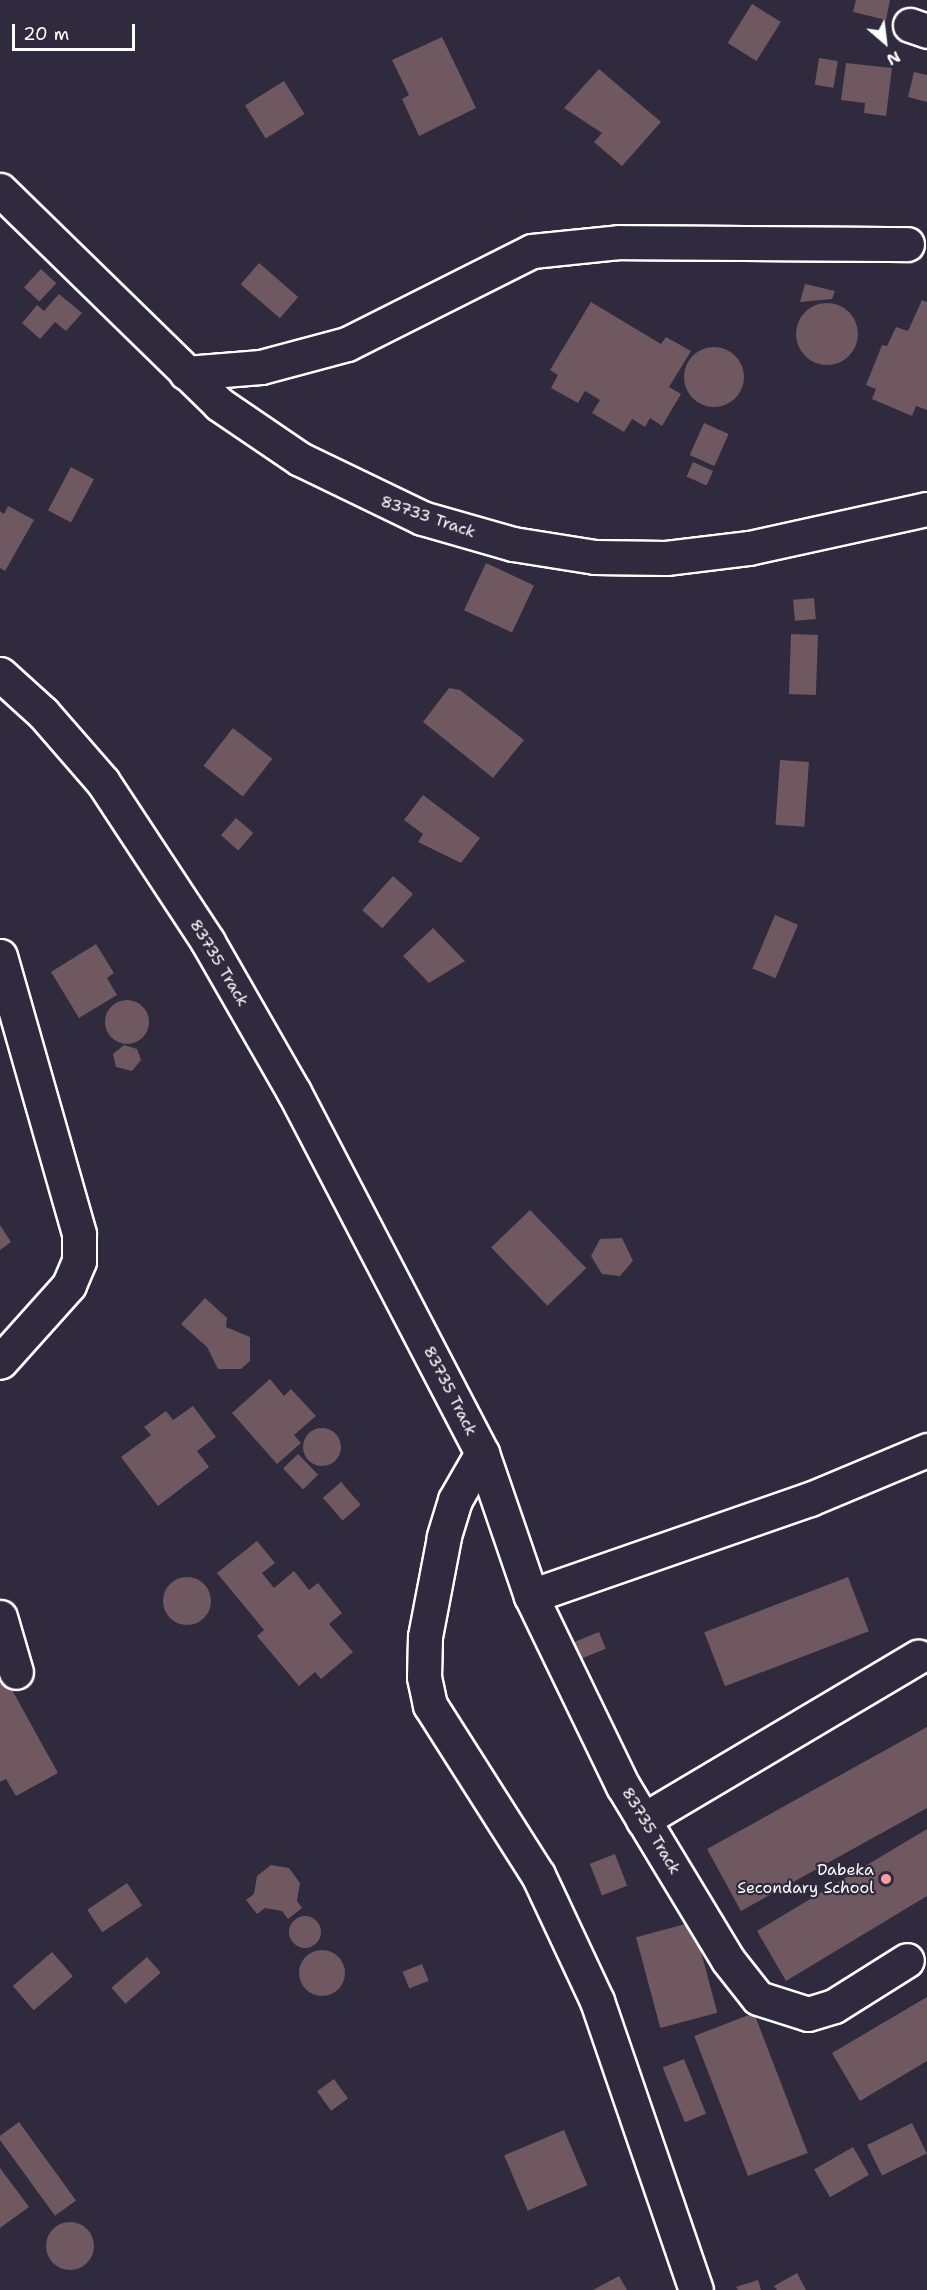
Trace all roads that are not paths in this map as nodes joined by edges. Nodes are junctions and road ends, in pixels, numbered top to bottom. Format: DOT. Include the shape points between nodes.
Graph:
graph roads {
  1 [pos="0,190"];
  2 [pos="907,244"];
  3 [pos="186,373"];
  4 [pos="927,509"];
  5 [pos="0,674"];
  6 [pos="0,956"];
  7 [pos="0,1362"];
  8 [pos="927,1450"];
  9 [pos="482,1453"];
  10 [pos="531,1596"];
  11 [pos="0,1617"];
  12 [pos="918,1658"];
  13 [pos="16,1672"];
  14 [pos="643,1820"];
  15 [pos="907,1960"];
  16 [pos="696,2290"];
  1 -- 3 [label="street, 83733 Track"];
  2 -- 3 [label="street" via="619,242 543,249 347,344 261,368"];
  3 -- 4 [label="street, 83733 Track" via="256,430 375,499 513,544 595,557 666,558 749,548"];
  5 -- 9 [label="street, 83735 Track" via="43,712 103,782 208,942 294,1092"];
  6 -- 7 [label="street" via="79,1243 69,1285"];
  8 -- 10 [label="street" via="810,1499"];
  9 -- 10 [label="street, 83735 Track"];
  9 -- 16 [label="street" via="455,1500 444,1537 425,1637 424,1677 430,1705 538,1875 597,2001"];
  10 -- 14 [label="street, 83735 Track"];
  11 -- 13 [label="street"];
  12 -- 14 [label="street"];
  14 -- 15 [label="street, 83735 Track" via="728,1960 758,1998 808,2014 834,2006"];
}
